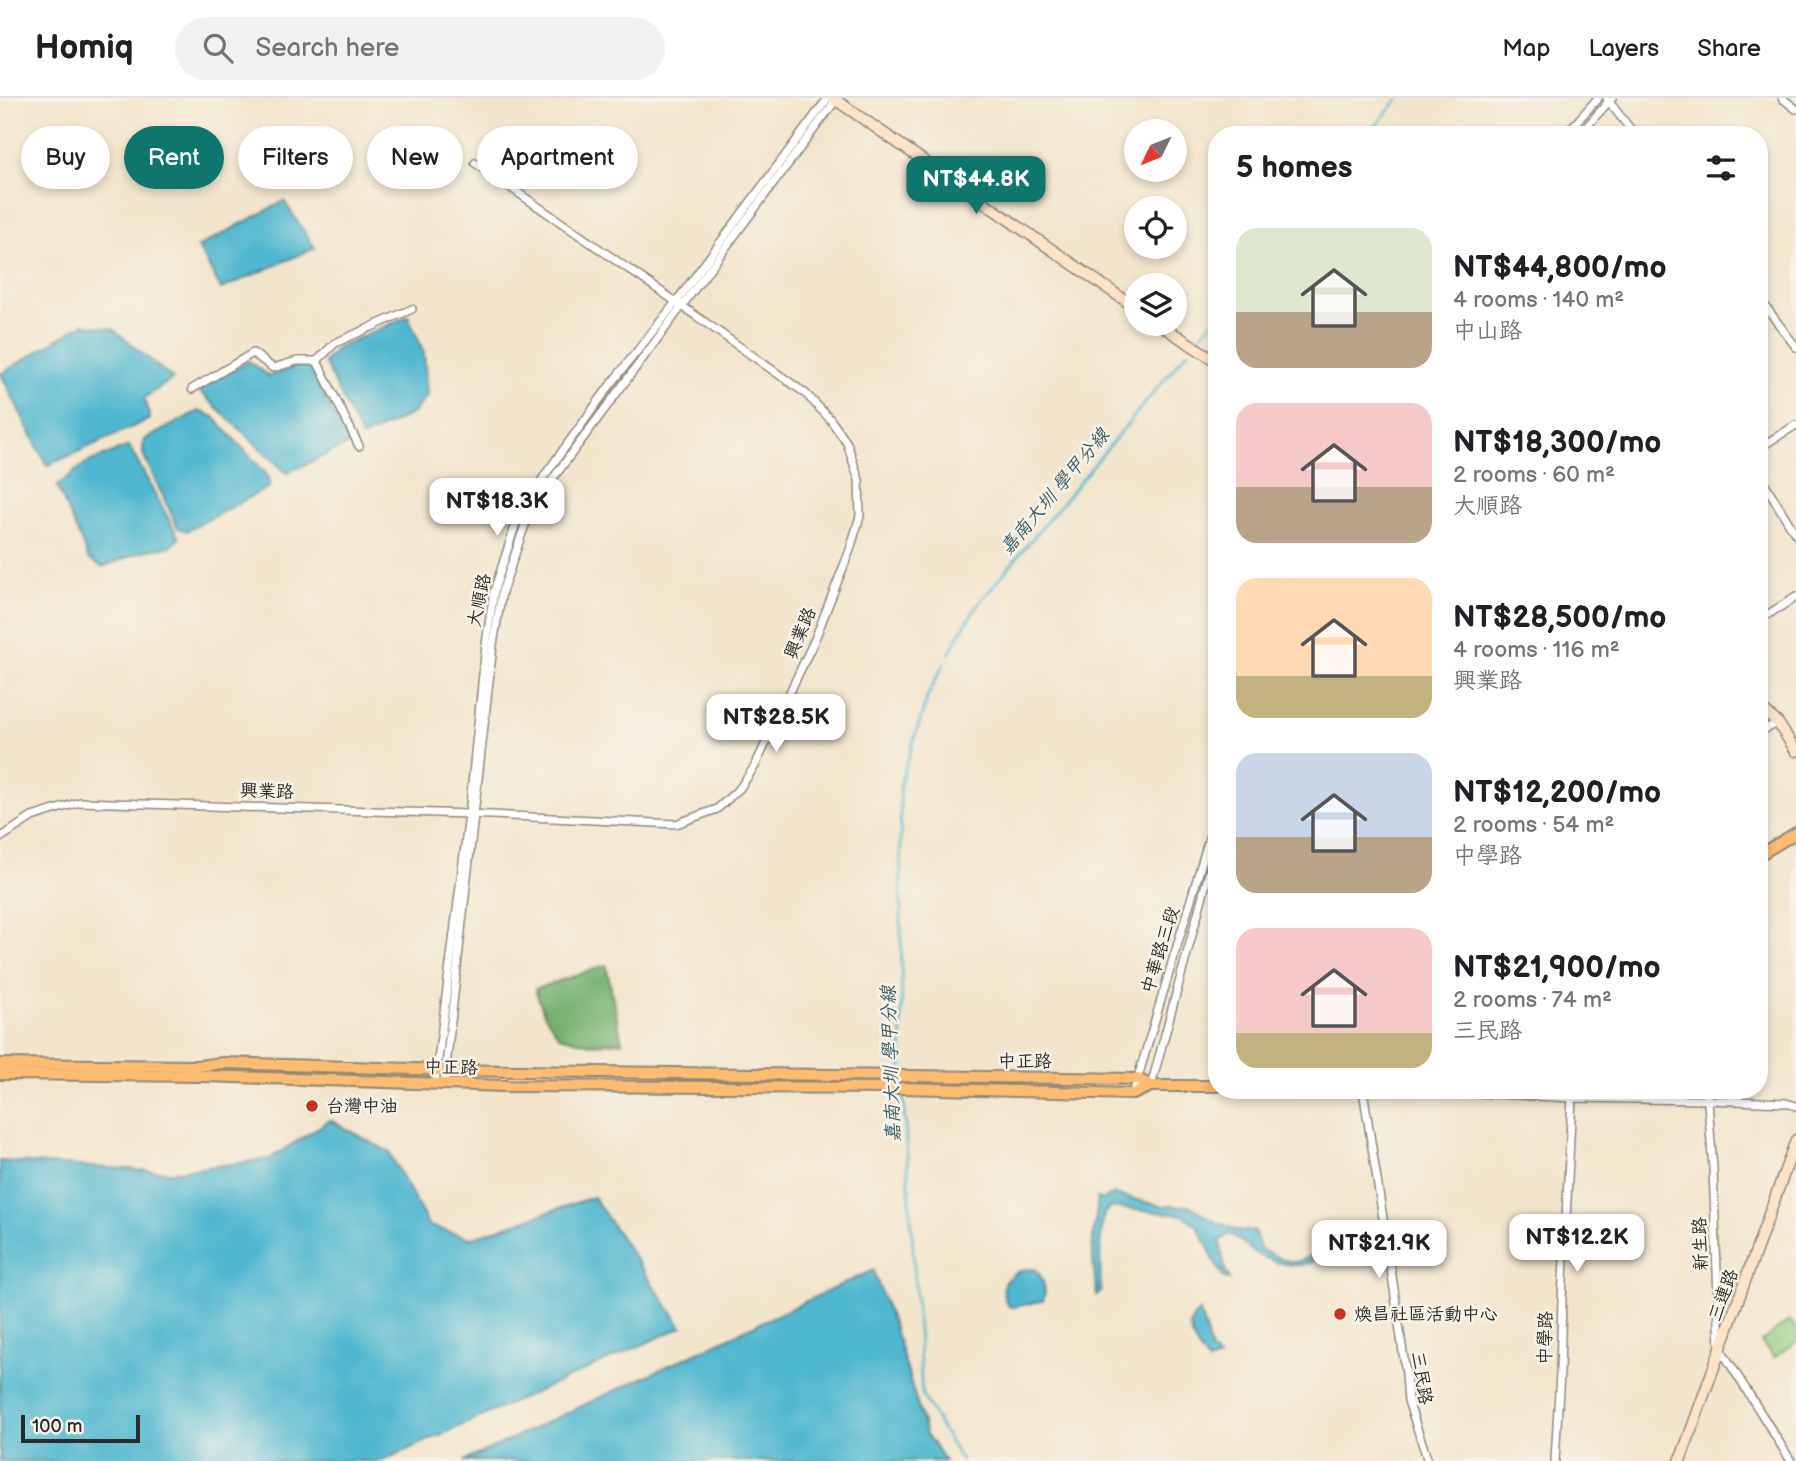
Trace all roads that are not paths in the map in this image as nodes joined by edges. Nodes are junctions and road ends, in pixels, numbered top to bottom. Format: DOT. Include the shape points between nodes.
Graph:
graph roads {
  1 [pos="1598,98"];
  2 [pos="1782,98"];
  3 [pos="832,99"];
  4 [pos="1609,99"];
  5 [pos="1796,109"];
  6 [pos="1573,126"];
  7 [pos="1586,126"];
  8 [pos="1628,126"];
  9 [pos="475,163"];
  10 [pos="1124,300"];
  11 [pos="679,304"];
  12 [pos="412,309"];
  13 [pos="1768,310"];
  14 [pos="1177,336"];
  15 [pos="1796,347"];
  16 [pos="1208,356"];
  17 [pos="317,361"];
  18 [pos="192,389"];
  19 [pos="1796,425"];
  20 [pos="1768,442"];
  21 [pos="359,446"];
  22 [pos="1768,489"];
  23 [pos="1796,535"];
  24 [pos="1796,597"];
  25 [pos="1768,614"];
  26 [pos="1768,715"];
  27 [pos="1778,723"];
  28 [pos="1768,728"];
  29 [pos="1796,751"];
  30 [pos="472,814"];
  31 [pos="1796,833"];
  32 [pos="0,838"];
  33 [pos="1208,842"];
  34 [pos="1768,850"];
  35 [pos="1208,877"];
  36 [pos="0,1064"];
  37 [pos="326,1066"];
  38 [pos="440,1070"];
  39 [pos="0,1074"];
  40 [pos="1138,1079"];
  41 [pos="324,1081"];
  42 [pos="440,1084"];
  43 [pos="908,1085"];
  44 [pos="1151,1086"];
  45 [pos="1208,1086"];
  46 [pos="1133,1094"];
  47 [pos="1364,1099"];
  48 [pos="1571,1099"];
  49 [pos="1686,1099"];
  50 [pos="1709,1100"];
  51 [pos="1796,1106"];
  52 [pos="1796,1140"];
  53 [pos="1720,1348"];
  54 [pos="1428,1461"];
  55 [pos="1555,1461"];
  56 [pos="1680,1461"];
  57 [pos="1791,1461"];
  1 -- 6 [label="street"];
  2 -- 5 [label="street"];
  3 -- 10 [label="main road"];
  3 -- 11 [label="street, 大順路"];
  4 -- 7 [label="street"];
  4 -- 8 [label="street"];
  9 -- 11 [label="street, 興業路"];
  11 -- 30 [label="street, 大順路" via="526,522 502,592"];
  11 -- 30 [label="street, 興業路" via="805,393 847,443 859,480 860,516 815,639 755,766 717,809 676,824"];
  12 -- 17 [label="street" via="335,343"];
  13 -- 15 [label="street"];
  14 -- 16 [label="main road"];
  17 -- 18 [label="street" via="273,368 253,353"];
  17 -- 21 [label="street"];
  19 -- 20 [label="street"];
  22 -- 23 [label="street"];
  24 -- 25 [label="street"];
  26 -- 27 [label="main road"];
  27 -- 28 [label="street"];
  27 -- 29 [label="main road"];
  30 -- 32 [label="street, 興業路" via="80,802 32,817"];
  30 -- 38 [label="street, 大順路"];
  31 -- 34 [label="main road"];
  33 -- 40 [label="street, 中華路三段"];
  35 -- 44 [label="street, 中華路三段"];
  36 -- 37 [label="main road, 中正路"];
  37 -- 38 [label="main road, 中正路"];
  37 -- 41 [label="main road"];
  38 -- 42 [label="street, 大順路"];
  38 -- 43 [label="main road, 中正路" via="897,1076"];
  39 -- 41 [label="main road, 中正路"];
  40 -- 43 [label="main road, 中正路"];
  40 -- 44 [label="main road"];
  40 -- 46 [label="street, 中華路三段"];
  41 -- 42 [label="main road, 中正路"];
  42 -- 43 [label="main road, 中正路"];
  43 -- 46 [label="main road, 中正路"];
  44 -- 45 [label="main road"];
  44 -- 46 [label="main road"];
  47 -- 54 [label="street, 三民路" via="1408,1401"];
  48 -- 55 [label="street, 中學路"];
  49 -- 50 [label="street"];
  50 -- 51 [label="street"];
  50 -- 53 [label="street, 新生路"];
  52 -- 53 [label="main road, 三連路"];
  53 -- 56 [label="main road, 三連路"];
  53 -- 57 [label="street, 新生路"];
}
